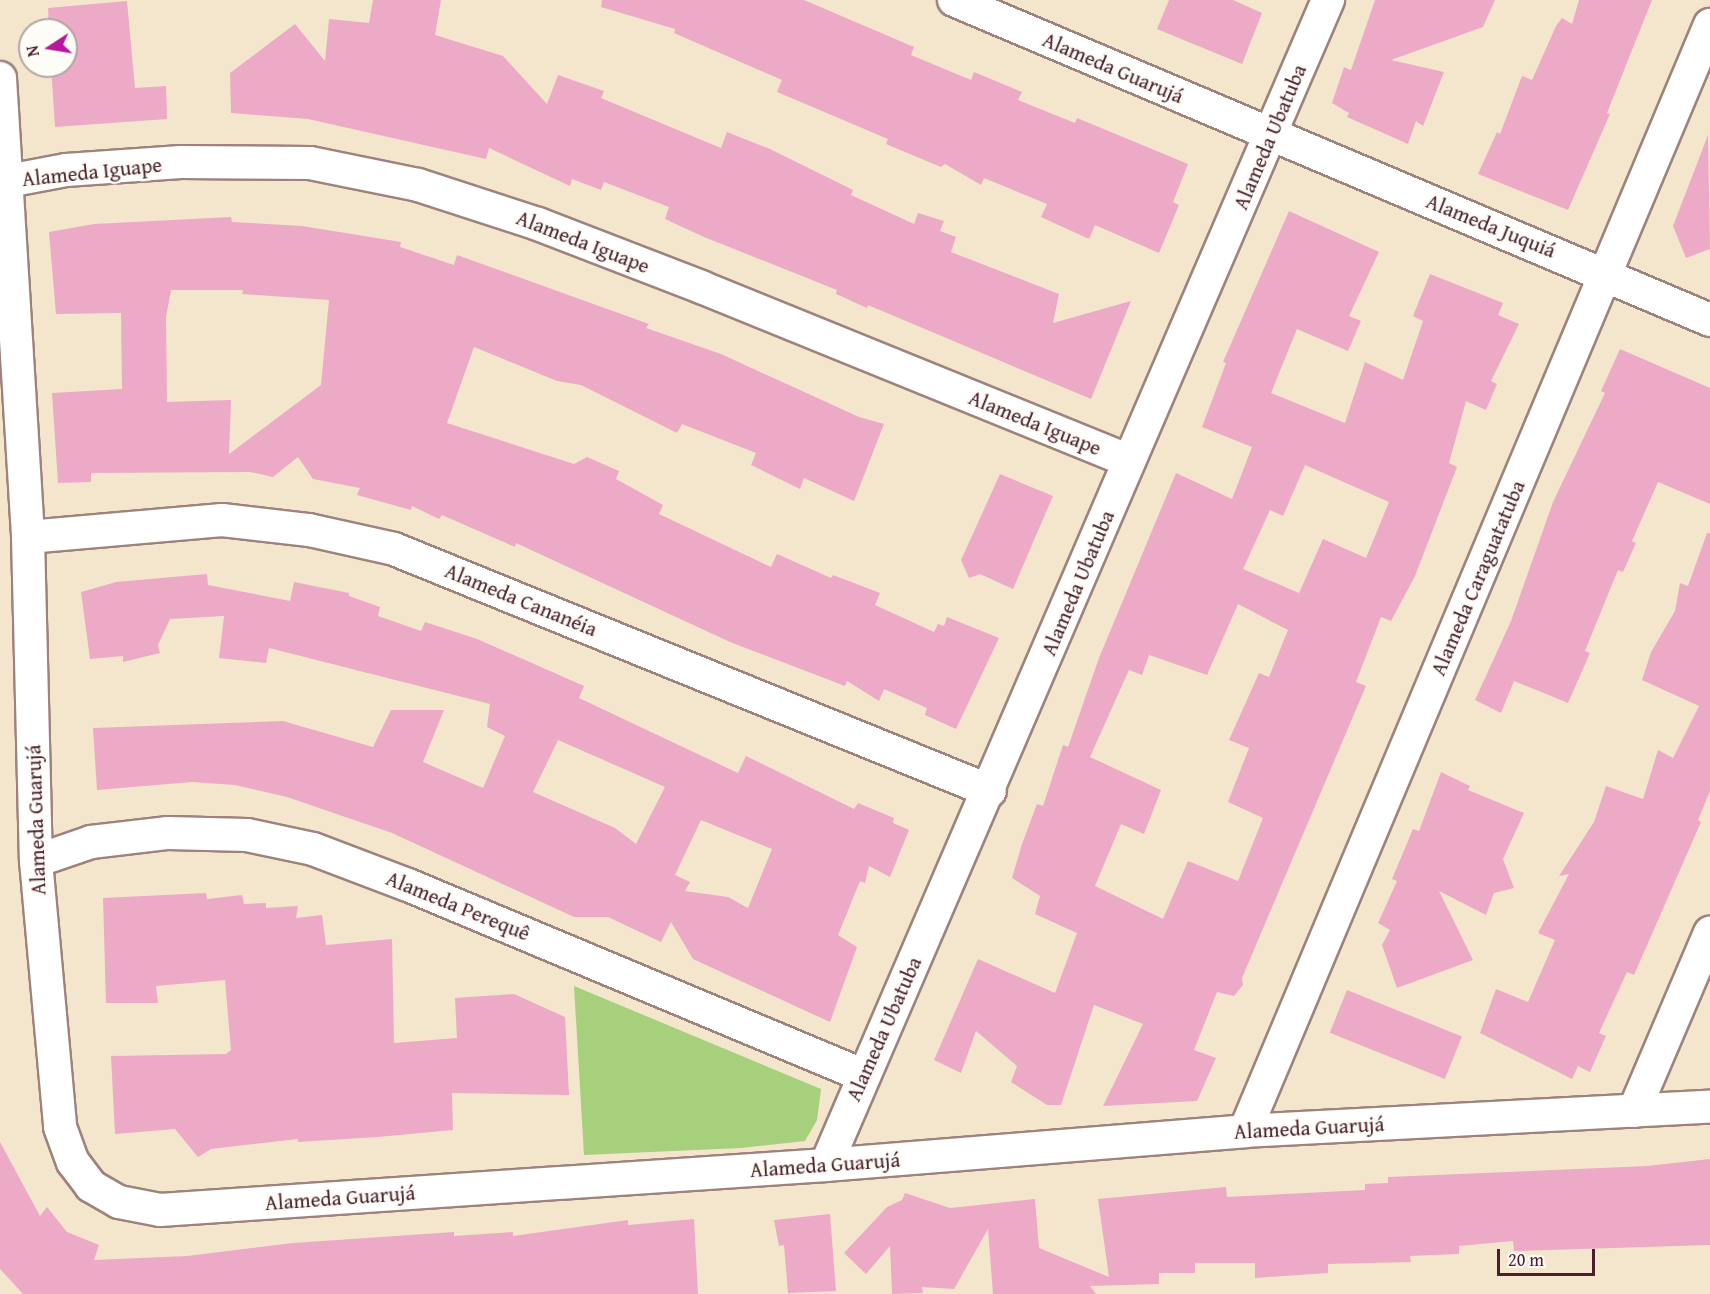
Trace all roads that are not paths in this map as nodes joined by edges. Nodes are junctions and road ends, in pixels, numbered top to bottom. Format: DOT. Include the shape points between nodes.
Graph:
graph roads {
  1 [pos="954,0"];
  2 [pos="1328,0"];
  3 [pos="1710,25"];
  4 [pos="0,78"];
  5 [pos="1271,136"];
  6 [pos="8,181"];
  7 [pos="1606,273"];
  8 [pos="1710,320"];
  9 [pos="1129,461"];
  10 [pos="28,537"];
  11 [pos="990,791"];
  12 [pos="36,861"];
  13 [pos="1710,933"];
  14 [pos="863,1075"];
  15 [pos="1710,1107"];
  16 [pos="1635,1111"];
  17 [pos="1245,1131"];
  18 [pos="826,1165"];
  1 -- 5 [label="street, Alameda Guarujá"];
  2 -- 5 [label="street, Alameda Ubatuba"];
  3 -- 7 [label="street, Alameda Caraguatatuba"];
  4 -- 6 [label="street, Alameda Guarujá"];
  5 -- 7 [label="street, Alameda Juquiá"];
  5 -- 9 [label="street, Alameda Ubatuba"];
  6 -- 9 [label="street, Alameda Iguape" via="66,170 181,162 310,163 418,185 538,224 690,283"];
  6 -- 10 [label="street, Alameda Guarujá"];
  7 -- 8 [label="street, Alameda Juquiá"];
  7 -- 17 [label="street, Alameda Caraguatatuba"];
  9 -- 11 [label="street, Alameda Ubatuba"];
  10 -- 11 [label="street, Alameda Cananéia" via="222,520 309,530 394,549"];
  10 -- 12 [label="street, Alameda Guarujá"];
  11 -- 14 [label="street, Alameda Ubatuba"];
  12 -- 14 [label="street, Alameda Perequê" via="91,842 168,833 247,835 312,849 408,885"];
  12 -- 18 [label="street, Alameda Guarujá" via="60,1127 74,1162 91,1186 119,1202 160,1210"];
  13 -- 16 [label="street"];
  14 -- 18 [label="street, Alameda Ubatuba"];
  15 -- 16 [label="street, Alameda Guarujá"];
  16 -- 17 [label="street, Alameda Guarujá"];
  17 -- 18 [label="street, Alameda Guarujá"];
}
